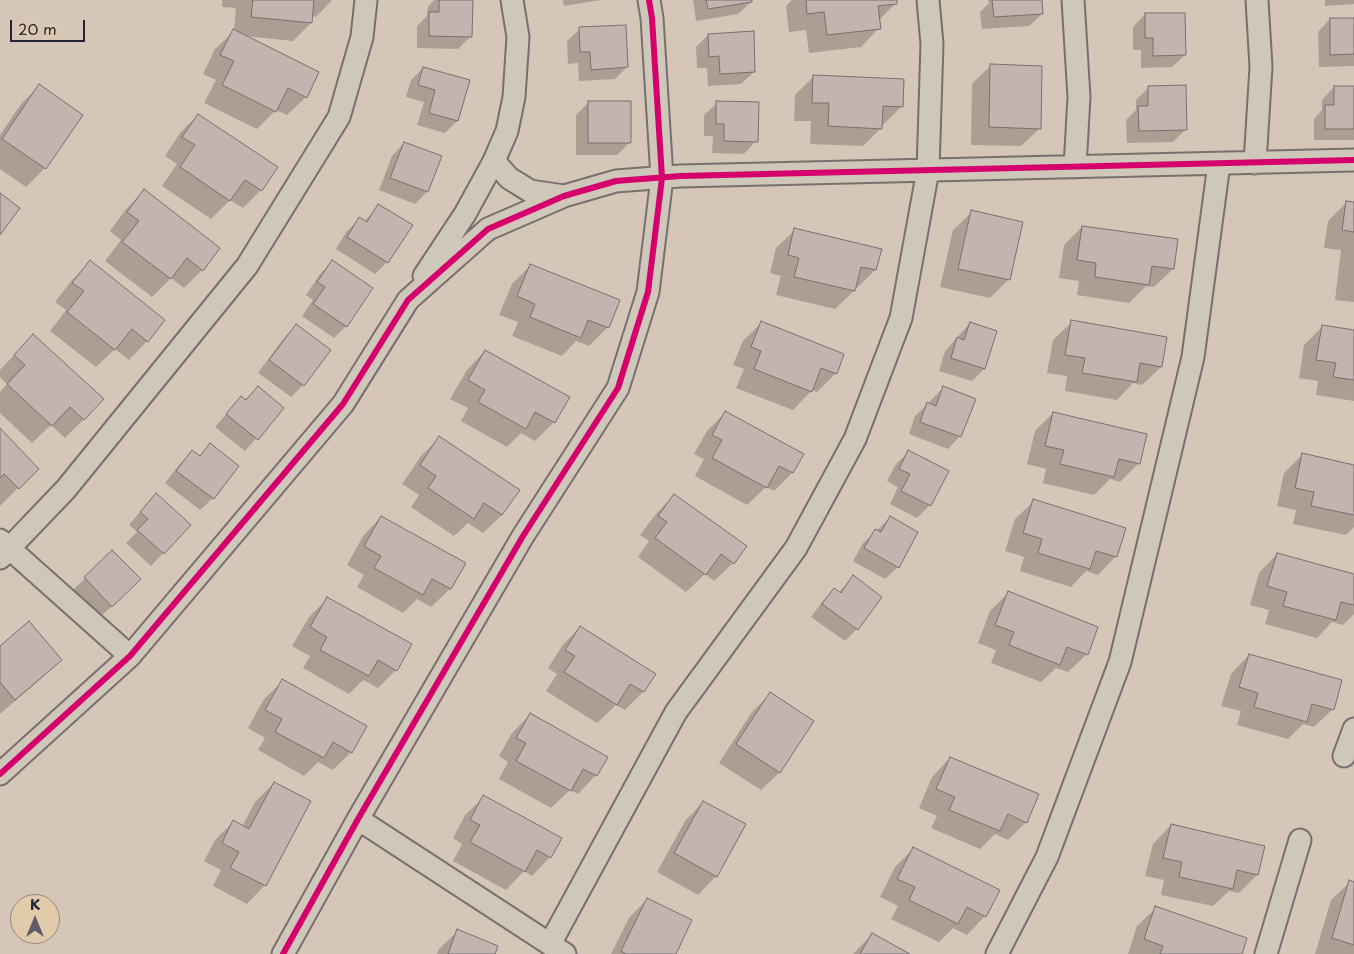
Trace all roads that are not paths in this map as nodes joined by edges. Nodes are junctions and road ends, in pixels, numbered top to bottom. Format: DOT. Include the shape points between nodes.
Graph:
graph roads {
  1 [pos="366,0"];
  2 [pos="512,0"];
  3 [pos="649,0"];
  4 [pos="928,0"];
  5 [pos="1073,0"];
  6 [pos="1257,0"];
  7 [pos="1354,160"];
  8 [pos="494,161"];
  9 [pos="1255,163"];
  10 [pos="1219,164"];
  11 [pos="1075,167"];
  12 [pos="928,170"];
  13 [pos="662,178"];
  14 [pos="564,196"];
  15 [pos="408,300"];
  16 [pos="3,549"];
  17 [pos="130,656"];
  18 [pos="1354,729"];
  19 [pos="1344,756"];
  20 [pos="0,774"];
  21 [pos="358,819"];
  22 [pos="1300,840"];
  23 [pos="558,949"];
  24 [pos="283,954"];
  25 [pos="997,954"];
  26 [pos="1266,954"];
  1 -- 16 [label="street" via="362,37 339,117 247,266 66,489"];
  2 -- 8 [label="street" via="518,37 514,97 507,131"];
  3 -- 13 [label="street"];
  4 -- 12 [label="street" via="932,44"];
  5 -- 11 [label="street" via="1079,97"];
  6 -- 9 [label="street" via="1262,68"];
  7 -- 9 [label="street"];
  8 -- 14 [label="street" via="509,178 530,191"];
  8 -- 15 [label="street" via="465,214"];
  9 -- 10 [label="street"];
  10 -- 11 [label="street"];
  10 -- 25 [label="street" via="1193,357 1120,662 1047,857"];
  11 -- 12 [label="street"];
  12 -- 13 [label="street"];
  12 -- 23 [label="street" via="901,318 855,439 796,548 676,712"];
  13 -- 14 [label="street" via="616,181"];
  13 -- 21 [label="street" via="648,292 618,388 523,536"];
  14 -- 15 [label="street" via="488,230"];
  15 -- 17 [label="street" via="342,404"];
  16 -- 17 [label="street"];
  17 -- 20 [label="street"];
  18 -- 19 [label="street"];
  21 -- 23 [label="street"];
  21 -- 24 [label="street"];
  22 -- 26 [label="street"];
}
